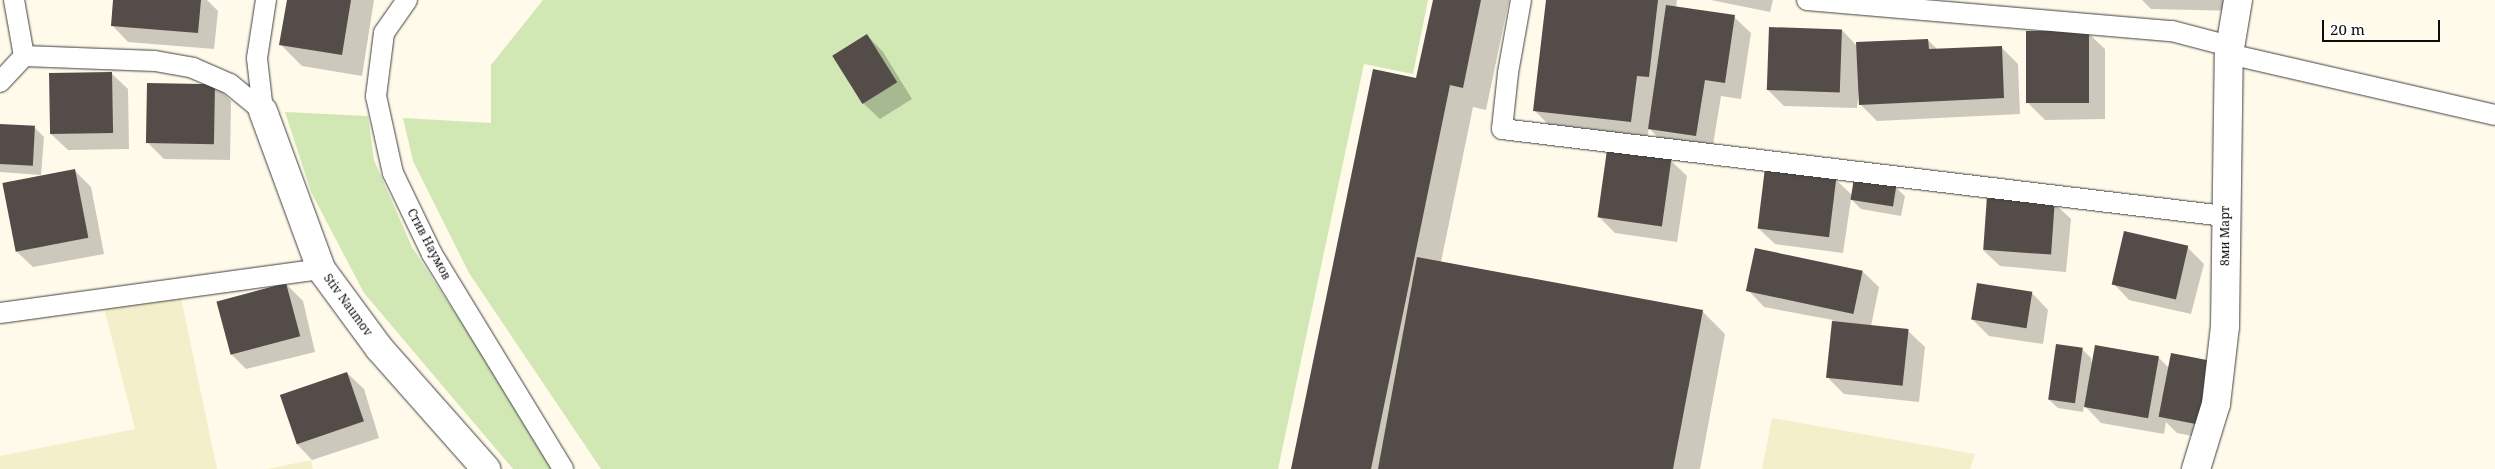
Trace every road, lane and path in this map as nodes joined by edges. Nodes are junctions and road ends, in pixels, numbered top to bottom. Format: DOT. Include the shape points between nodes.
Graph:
graph roads {
  1 [pos="14,0"];
  2 [pos="266,0"];
  3 [pos="407,0"];
  4 [pos="1521,0"];
  5 [pos="1807,0"];
  6 [pos="2238,0"];
  7 [pos="1975,7"];
  8 [pos="2229,50"];
  9 [pos="24,56"];
  10 [pos="0,82"];
  11 [pos="263,111"];
  12 [pos="2495,115"];
  13 [pos="2224,216"];
  14 [pos="321,269"];
  15 [pos="0,313"];
  16 [pos="486,469"];
  17 [pos="563,469"];
  18 [pos="2196,469"];
  1 -- 9 [label="lane"];
  2 -- 11 [label="lane" via="258,58"];
  3 -- 17 [label="lane, Стив Наумов" via="384,32 376,96 393,173 432,254"];
  4 -- 13 [label="lane" via="1502,129"];
  5 -- 7 [label="lane"];
  6 -- 8 [label="street, 8ми Март"];
  7 -- 8 [label="lane" via="2172,31"];
  8 -- 12 [label="lane"];
  8 -- 13 [label="street, 8ми Март"];
  9 -- 10 [label="lane"];
  9 -- 11 [label="lane" via="155,61 193,68 230,84"];
  11 -- 14 [label="street, Stiv Naumov"];
  13 -- 18 [label="street, 8ми Март" via="2225,326 2216,404"];
  14 -- 15 [label="lane"];
  14 -- 16 [label="street, Stiv Naumov" via="379,348"];
}
